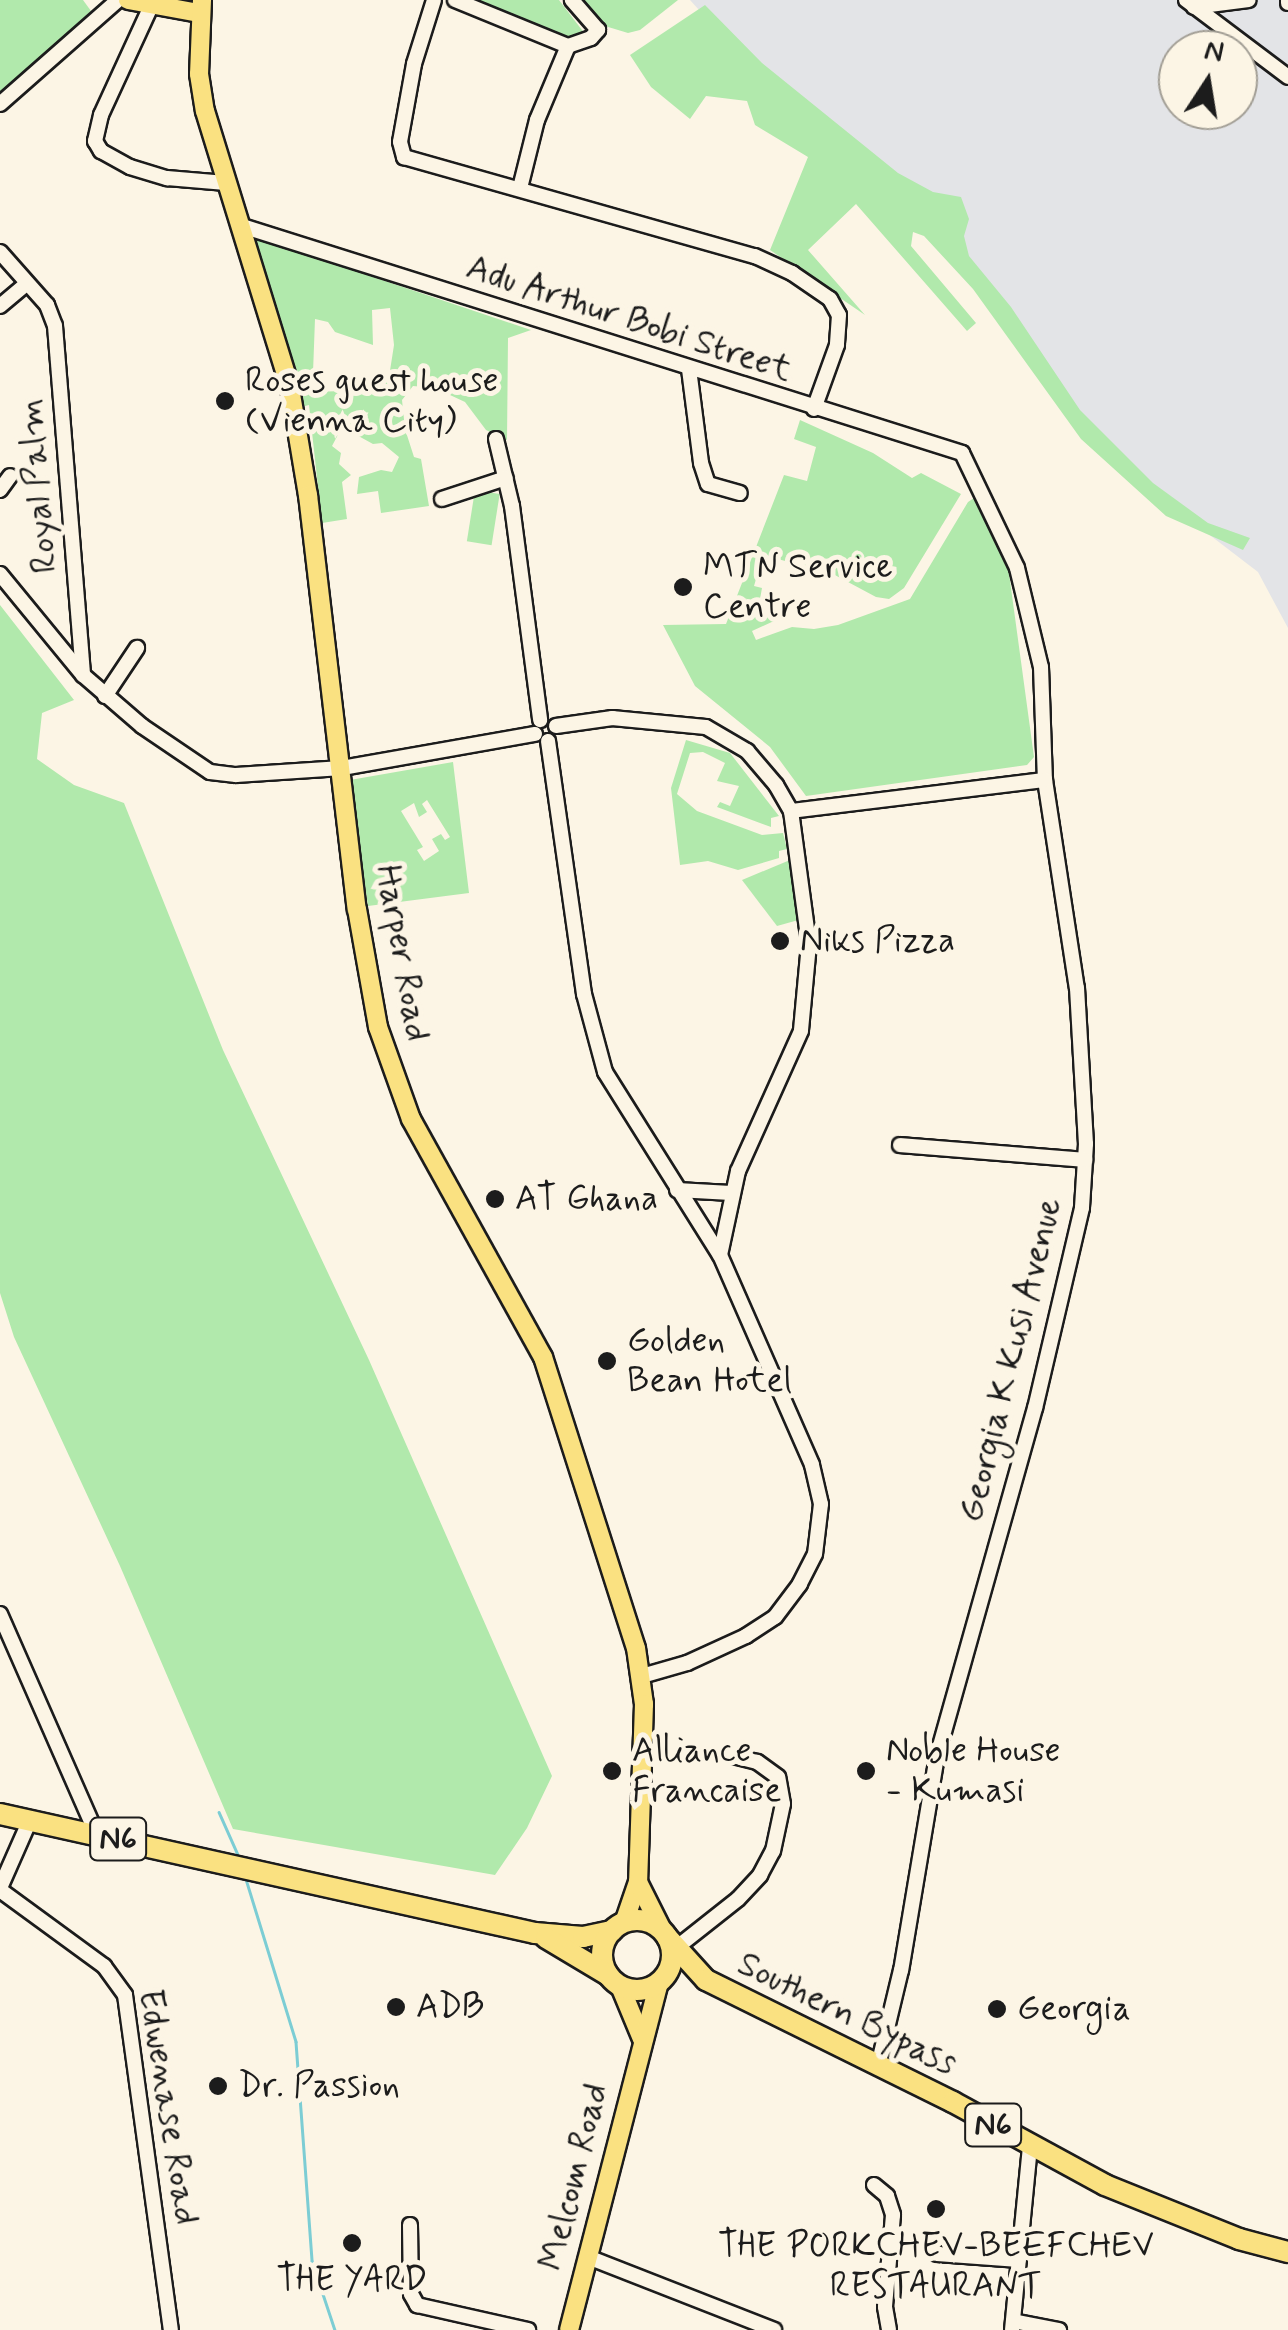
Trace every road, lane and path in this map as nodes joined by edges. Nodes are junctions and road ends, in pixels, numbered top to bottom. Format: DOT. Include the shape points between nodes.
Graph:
graph roads {
  1 [pos="118,0"];
  2 [pos="128,0"];
  3 [pos="434,0"];
  4 [pos="455,0"];
  5 [pos="572,0"];
  6 [pos="1249,0"];
  7 [pos="1190,3"];
  8 [pos="152,4"];
  9 [pos="200,7"];
  10 [pos="568,46"];
  11 [pos="1288,77"];
  12 [pos="0,104"];
  13 [pos="226,183"];
  14 [pos="520,188"];
  15 [pos="242,226"];
  16 [pos="0,252"];
  17 [pos="0,286"];
  18 [pos="23,286"];
  19 [pos="0,306"];
  20 [pos="688,369"];
  21 [pos="814,409"];
  22 [pos="496,439"];
  23 [pos="10,476"];
  24 [pos="506,478"];
  25 [pos="981,488"];
  26 [pos="0,490"];
  27 [pos="740,493"];
  28 [pos="442,498"];
  29 [pos="0,574"];
  30 [pos="137,648"];
  31 [pos="83,675"];
  32 [pos="105,696"];
  33 [pos="541,732"];
  34 [pos="342,768"];
  35 [pos="1045,780"];
  36 [pos="791,812"];
  37 [pos="900,1144"];
  38 [pos="1085,1160"];
  39 [pos="676,1190"];
  40 [pos="730,1193"];
  41 [pos="720,1255"];
  42 [pos="0,1614"];
  43 [pos="642,1676"];
  44 [pos="728,1755"];
  45 [pos="0,1814"];
  46 [pos="30,1820"];
  47 [pos="96,1835"];
  48 [pos="638,1882"];
  49 [pos="0,1889"];
  50 [pos="618,1927"];
  51 [pos="535,1932"];
  52 [pos="669,1939"];
  53 [pos="706,1980"];
  54 [pos="614,1981"];
  55 [pos="661,1981"];
  56 [pos="642,2039"];
  57 [pos="878,2066"];
  58 [pos="1030,2145"];
  59 [pos="874,2185"];
  60 [pos="410,2226"];
  61 [pos="1288,2252"];
  62 [pos="936,2254"];
  63 [pos="588,2257"];
  64 [pos="1019,2260"];
  65 [pos="1012,2325"];
  66 [pos="171,2330"];
  67 [pos="528,2330"];
  68 [pos="569,2330"];
  69 [pos="774,2330"];
  70 [pos="888,2330"];
  71 [pos="1059,2330"];
  1 -- 12 [label="street"];
  2 -- 8 [label="main road"];
  3 -- 14 [label="street" via="414,64 400,151"];
  4 -- 10 [label="street"];
  5 -- 10 [label="street" via="598,30"];
  6 -- 7 [label="street"];
  7 -- 11 [label="street"];
  8 -- 9 [label="main road"];
  8 -- 13 [label="street" via="95,141 130,168"];
  9 -- 13 [label="main road, Harper Road" via="205,112"];
  10 -- 14 [label="street" via="537,120"];
  13 -- 15 [label="main road, Harper Road"];
  14 -- 21 [label="street" via="755,256 830,299 838,315 837,346"];
  15 -- 20 [label="street, Adu Arthur Bobi Street"];
  15 -- 34 [label="main road, Harper Road" via="290,388"];
  16 -- 18 [label="street, Royal Palm"];
  17 -- 18 [label="street"];
  18 -- 19 [label="street"];
  18 -- 31 [label="street, Royal Palm" via="47,304 56,326"];
  20 -- 21 [label="street, Adu Arthur Bobi Street"];
  20 -- 27 [label="street" via="708,484"];
  21 -- 25 [label="street, Adu Arthur Bobi Street" via="962,454"];
  22 -- 24 [label="street"];
  23 -- 26 [label="street"];
  24 -- 28 [label="street"];
  24 -- 33 [label="street"];
  25 -- 35 [label="street, Georgia K Kusi Avenue" via="1033,622 1045,707"];
  29 -- 31 [label="street"];
  30 -- 32 [label="street"];
  31 -- 32 [label="street"];
  32 -- 34 [label="street" via="210,772"];
  33 -- 34 [label="street"];
  33 -- 36 [label="street" via="612,718 706,727 747,752"];
  33 -- 39 [label="street" via="597,1048 633,1123"];
  34 -- 43 [label="main road, Harper Road" via="357,909 386,1058 411,1118 544,1358"];
  35 -- 36 [label="street"];
  35 -- 38 [label="street, Georgia K Kusi Avenue" via="1077,988"];
  36 -- 40 [label="street" via="809,944 802,1030"];
  37 -- 38 [label="street"];
  38 -- 57 [label="street, Georgia K Kusi Avenue" via="1074,1258 937,1756"];
  39 -- 40 [label="street"];
  39 -- 41 [label="street"];
  40 -- 41 [label="street"];
  41 -- 43 [label="street" via="812,1465 821,1525 808,1570 774,1617 687,1663"];
  42 -- 47 [label="street"];
  43 -- 48 [label="main road, Harper Road"];
  44 -- 52 [label="street" via="757,1762 778,1777 783,1804 773,1851 738,1899"];
  45 -- 46 [label="highway, N6"];
  46 -- 47 [label="highway, N6"];
  46 -- 49 [label="street"];
  47 -- 51 [label="highway, N6"];
  48 -- 50 [label="main road, Harper Road"];
  48 -- 52 [label="main road, Harper Road"];
  49 -- 66 [label="street, Edwenase Road" via="104,1966 124,1995"];
  50 -- 51 [label="highway, N6" via="583,1937"];
  50 -- 52 [label="highway, N6" via="645,1921"];
  50 -- 54 [label="highway" via="602,1953"];
  51 -- 54 [label="highway, N6"];
  52 -- 53 [label="highway, Southern Bypass / N6"];
  52 -- 55 [label="highway" via="672,1955"];
  53 -- 55 [label="highway, Southern Bypass / N6"];
  53 -- 57 [label="highway, Southern Bypass / N6"];
  54 -- 55 [label="highway, N6" via="640,1990"];
  54 -- 56 [label="main road"];
  55 -- 56 [label="main road, Melcom Road"];
  56 -- 63 [label="main road, Melcom Road"];
  57 -- 58 [label="highway, Southern Bypass / N6"];
  58 -- 61 [label="highway, Southern Bypass / N6" via="1152,2206"];
  58 -- 64 [label="street"];
  59 -- 70 [label="street" via="887,2196 893,2215"];
  60 -- 67 [label="street" via="411,2294 417,2305"];
  62 -- 64 [label="street"];
  63 -- 68 [label="main road, Melcom Road"];
  63 -- 69 [label="street"];
  64 -- 65 [label="street"];
  65 -- 71 [label="street"];
}
